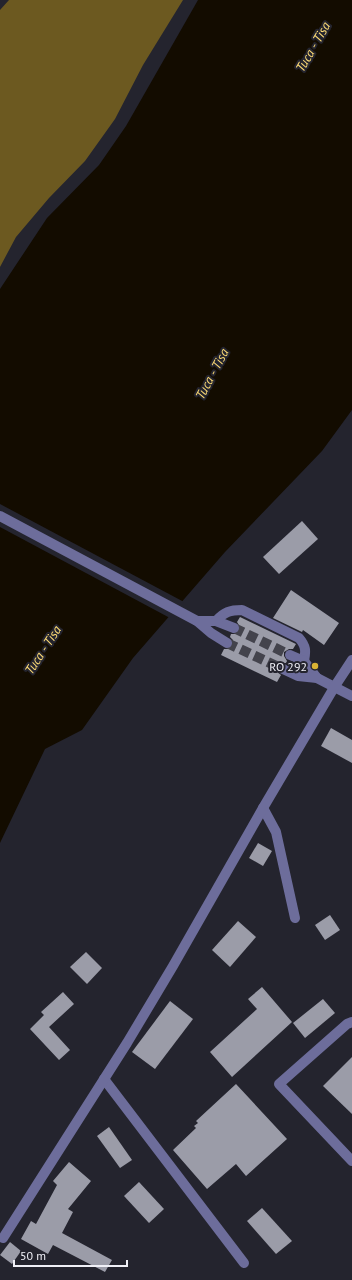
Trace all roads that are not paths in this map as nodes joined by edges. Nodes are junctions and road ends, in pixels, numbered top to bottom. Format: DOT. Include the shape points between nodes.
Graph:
graph roads {
  1 [pos="0,516"];
  2 [pos="197,621"];
  3 [pos="216,621"];
  4 [pos="234,628"];
  5 [pos="227,643"];
  6 [pos="290,655"];
  7 [pos="352,660"];
  8 [pos="304,661"];
  9 [pos="284,669"];
  10 [pos="317,678"];
  11 [pos="335,686"];
  12 [pos="352,696"];
  13 [pos="263,808"];
  14 [pos="295,918"];
  15 [pos="352,1022"];
  16 [pos="104,1079"];
  17 [pos="352,1160"];
  18 [pos="3,1238"];
  19 [pos="244,1263"];
  1 -- 2 [label="street"];
  2 -- 3 [label="street"];
  2 -- 5 [label="street"];
  3 -- 4 [label="street"];
  3 -- 8 [label="street" via="222,614 242,610 299,638 306,652"];
  6 -- 8 [label="street"];
  7 -- 11 [label="street"];
  8 -- 10 [label="street"];
  9 -- 10 [label="street" via="298,676"];
  10 -- 11 [label="street"];
  11 -- 12 [label="street"];
  11 -- 13 [label="street"];
  13 -- 14 [label="street" via="276,832"];
  13 -- 16 [label="street" via="173,966"];
  15 -- 17 [label="street" via="279,1084"];
  16 -- 18 [label="street"];
  16 -- 19 [label="street"];
}
